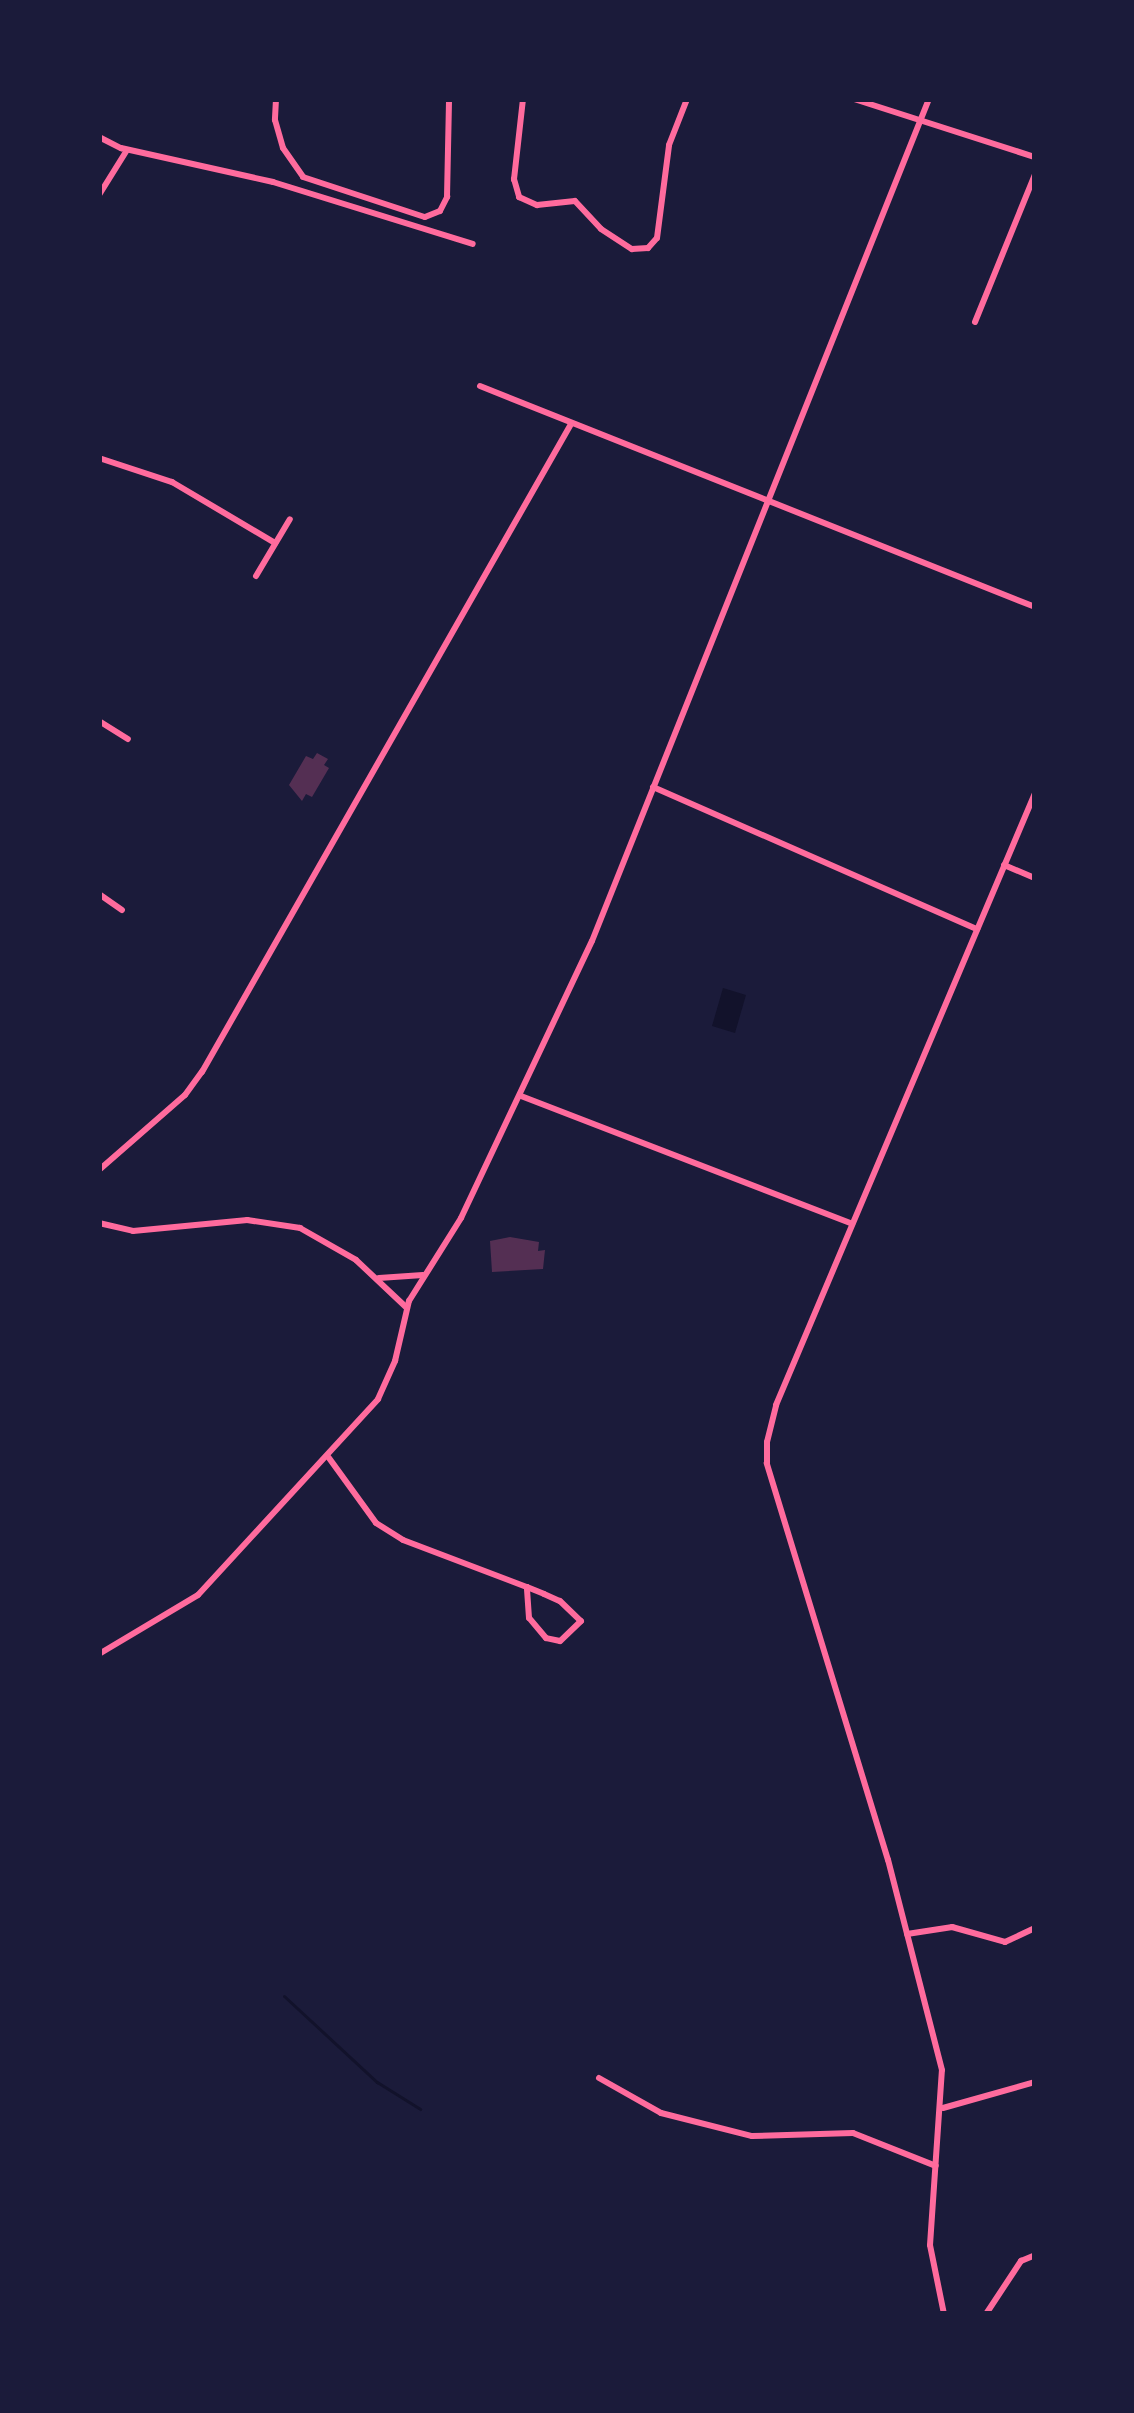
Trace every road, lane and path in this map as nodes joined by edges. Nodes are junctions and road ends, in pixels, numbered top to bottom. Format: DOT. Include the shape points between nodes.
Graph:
graph roads {
  1 [pos="276,99"];
  2 [pos="449,99"];
  3 [pos="523,99"];
  4 [pos="687,99"];
  5 [pos="854,99"];
  6 [pos="929,99"];
  7 [pos="921,119"];
  8 [pos="99,136"];
  9 [pos="127,150"];
  10 [pos="1035,157"];
  11 [pos="1035,174"];
  12 [pos="99,196"];
  13 [pos="473,244"];
  14 [pos="975,322"];
  15 [pos="479,386"];
  16 [pos="571,424"];
  17 [pos="99,458"];
  18 [pos="765,500"];
  19 [pos="290,518"];
  20 [pos="275,544"];
  21 [pos="256,577"];
  22 [pos="1035,607"];
  23 [pos="99,721"];
  24 [pos="128,739"];
  25 [pos="652,787"];
  26 [pos="1035,793"];
  27 [pos="1004,866"];
  28 [pos="1035,878"];
  29 [pos="99,894"];
  30 [pos="122,910"];
  31 [pos="977,929"];
  32 [pos="520,1096"];
  33 [pos="99,1170"];
  34 [pos="99,1223"];
  35 [pos="853,1224"];
  36 [pos="423,1275"];
  37 [pos="377,1278"];
  38 [pos="407,1308"];
  39 [pos="328,1457"];
  40 [pos="527,1587"];
  41 [pos="99,1654"];
  42 [pos="1035,1928"];
  43 [pos="907,1934"];
  44 [pos="599,2078"];
  45 [pos="1035,2082"];
  46 [pos="943,2108"];
  47 [pos="936,2166"];
  48 [pos="1035,2255"];
  49 [pos="944,2314"];
  50 [pos="986,2314"];
  1 -- 2 [label="street" via="283,148 303,177 425,217 440,212 447,197"];
  3 -- 4 [label="street" via="519,197 537,205 575,201 632,249 657,238 669,145"];
  5 -- 7 [label="street"];
  6 -- 7 [label="street"];
  7 -- 10 [label="street"];
  7 -- 18 [label="street"];
  8 -- 9 [label="street"];
  9 -- 12 [label="street"];
  9 -- 13 [label="street" via="273,182"];
  11 -- 14 [label="street"];
  15 -- 16 [label="street"];
  16 -- 18 [label="street"];
  16 -- 33 [label="street" via="202,1072"];
  17 -- 20 [label="street" via="172,482"];
  18 -- 22 [label="street"];
  18 -- 25 [label="street"];
  19 -- 20 [label="street"];
  20 -- 21 [label="street"];
  23 -- 24 [label="street"];
  25 -- 31 [label="street"];
  25 -- 32 [label="street"];
  26 -- 27 [label="street"];
  27 -- 28 [label="street"];
  27 -- 31 [label="street"];
  29 -- 30 [label="street"];
  31 -- 35 [label="street"];
  32 -- 35 [label="street"];
  32 -- 36 [label="street" via="461,1218"];
  34 -- 37 [label="street" via="133,1231 280,1224 320,1238"];
  35 -- 43 [label="street" via="776,1405 767,1463"];
  36 -- 37 [label="street"];
  36 -- 38 [label="street"];
  37 -- 38 [label="street"];
  38 -- 39 [label="street" via="378,1399"];
  39 -- 40 [label="street" via="376,1523"];
  39 -- 41 [label="street" via="198,1595"];
  40 -- 40 [label="street" via="529,1618 546,1638 560,1641 581,1621"];
  42 -- 43 [label="street" via="1005,1942 952,1927"];
  43 -- 46 [label="street" via="942,2070"];
  44 -- 47 [label="street" via="662,2114 752,2136 853,2133"];
  45 -- 46 [label="street"];
  46 -- 47 [label="street"];
  47 -- 49 [label="street" via="930,2245"];
  48 -- 50 [label="street" via="1022,2261"];
}
